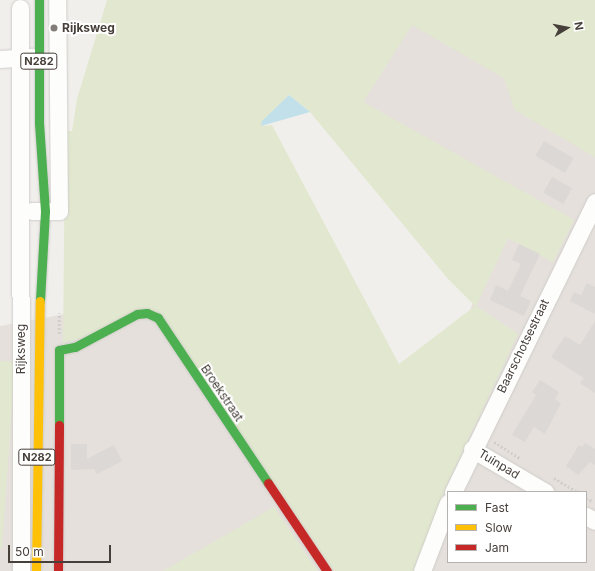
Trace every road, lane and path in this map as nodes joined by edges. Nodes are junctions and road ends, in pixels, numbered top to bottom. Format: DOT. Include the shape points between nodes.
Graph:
graph roads {
  1 [pos="39,0"];
  2 [pos="57,0"];
  3 [pos="20,8"];
  4 [pos="39,55"];
  5 [pos="0,59"];
  6 [pos="22,60"];
  7 [pos="39,123"];
  8 [pos="32,184"];
  9 [pos="595,202"];
  10 [pos="35,211"];
  11 [pos="32,236"];
  12 [pos="38,344"];
  13 [pos="472,449"];
  14 [pos="453,491"];
  15 [pos="543,491"];
  16 [pos="447,506"];
  17 [pos="21,571"];
  18 [pos="36,571"];
  19 [pos="58,571"];
  20 [pos="327,571"];
  21 [pos="422,571"];
  1 -- 4 [label="main road, Rijksweg / N282"];
  2 -- 10 [label="street" via="59,211"];
  3 -- 6 [label="street, Rijksweg"];
  4 -- 6 [label="street"];
  4 -- 7 [label="main road, Rijksweg / N282"];
  5 -- 6 [label="street"];
  6 -- 17 [label="street, Rijksweg"];
  7 -- 8 [label="main road, Rijksweg / N282"];
  7 -- 10 [label="main road, Rijksweg / N282"];
  9 -- 13 [label="street, Baarschotsestraat"];
  10 -- 12 [label="main road, Rijksweg / N282"];
  11 -- 12 [label="main road, Rijksweg / N282"];
  12 -- 18 [label="main road, Rijksweg / N282"];
  13 -- 14 [label="street, Baarschotsestraat"];
  13 -- 15 [label="street, Tuinpad"];
  16 -- 21 [label="street"];
  19 -- 20 [label="main road, Broekstraat" via="59,350 75,347 137,314 158,318"];
}
